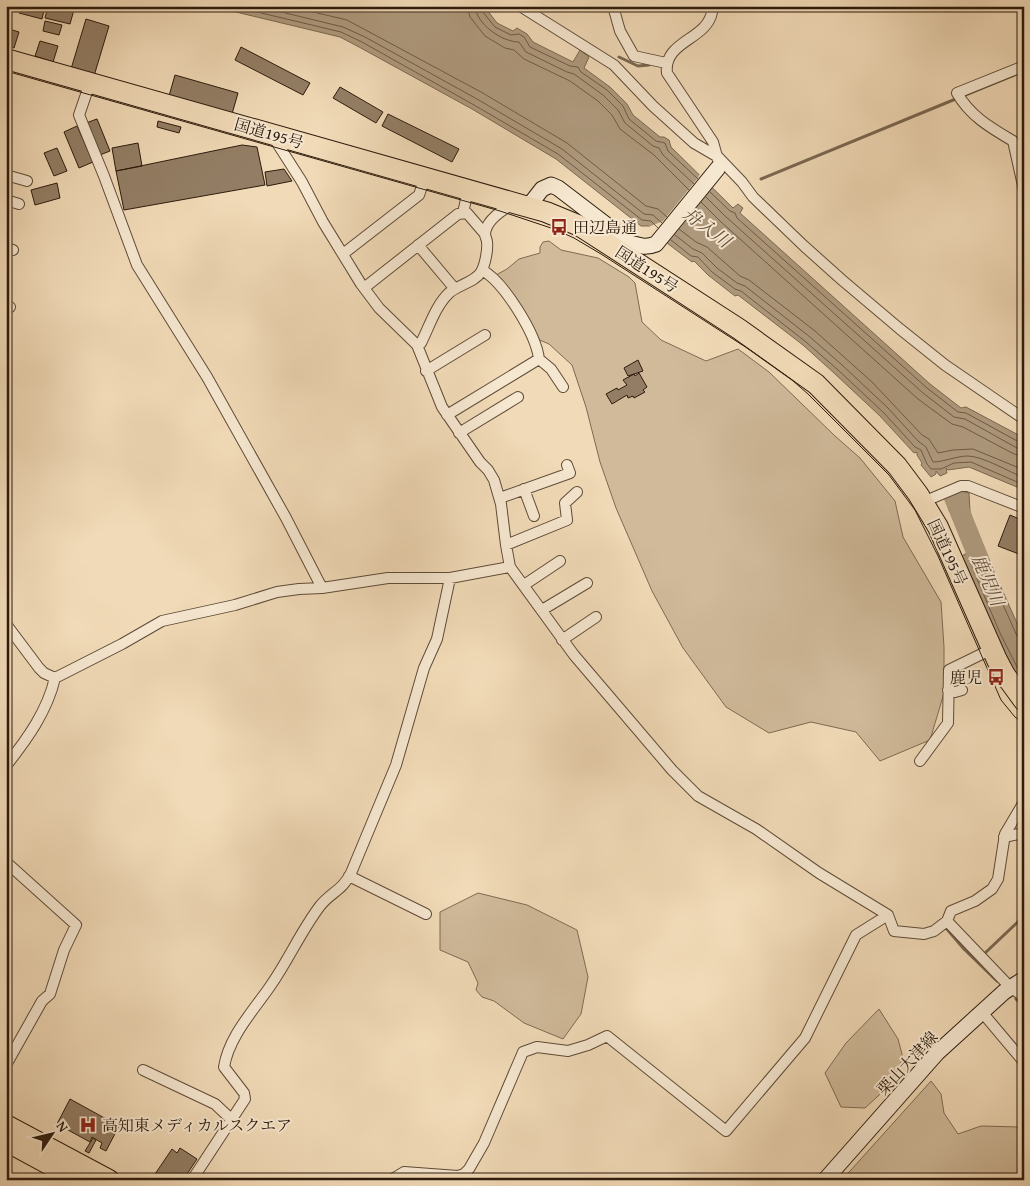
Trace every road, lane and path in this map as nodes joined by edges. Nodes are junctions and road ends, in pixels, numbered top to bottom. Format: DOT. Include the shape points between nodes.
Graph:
graph roads {
  1 [pos="520,6"];
  2 [pos="613,6"];
  3 [pos="712,12"];
  4 [pos="6,59"];
  5 [pos="666,63"];
  6 [pos="1024,66"];
  7 [pos="90,83"];
  8 [pos="272,134"];
  9 [pos="718,162"];
  10 [pos="6,175"];
  11 [pos="425,178"];
  12 [pos="27,182"];
  13 [pos="468,190"];
  14 [pos="1024,190"];
  15 [pos="6,200"];
  16 [pos="19,204"];
  17 [pos="521,205"];
  18 [pos="463,212"];
  19 [pos="485,234"];
  20 [pos="418,245"];
  21 [pos="343,254"];
  22 [pos="482,270"];
  23 [pos="364,288"];
  24 [pos="455,289"];
  25 [pos="485,335"];
  26 [pos="417,345"];
  27 [pos="539,359"];
  28 [pos="426,371"];
  29 [pos="563,387"];
  30 [pos="518,397"];
  31 [pos="447,415"];
  32 [pos="1024,419"];
  33 [pos="459,433"];
  34 [pos="567,465"];
  35 [pos="524,490"];
  36 [pos="577,492"];
  37 [pos="500,498"];
  38 [pos="924,502"];
  39 [pos="1024,508"];
  40 [pos="534,516"];
  41 [pos="506,545"];
  42 [pos="560,561"];
  43 [pos="510,568"];
  44 [pos="450,578"];
  45 [pos="587,584"];
  46 [pos="524,585"];
  47 [pos="322,588"];
  48 [pos="542,610"];
  49 [pos="596,617"];
  50 [pos="6,624"];
  51 [pos="562,640"];
  52 [pos="992,649"];
  53 [pos="55,678"];
  54 [pos="948,690"];
  55 [pos="962,690"];
  56 [pos="1024,701"];
  57 [pos="920,761"];
  58 [pos="6,766"];
  59 [pos="1024,802"];
  60 [pos="1024,833"];
  61 [pos="1004,837"];
  62 [pos="6,862"];
  63 [pos="349,876"];
  64 [pos="426,914"];
  65 [pos="888,915"];
  66 [pos="946,921"];
  67 [pos="1024,979"];
  68 [pos="1010,987"];
  69 [pos="1024,997"];
  70 [pos="982,1011"];
  71 [pos="1024,1062"];
  72 [pos="6,1065"];
  73 [pos="143,1070"];
  74 [pos="231,1119"];
  75 [pos="6,1125"];
  76 [pos="6,1141"];
  77 [pos="78,1180"];
  78 [pos="109,1180"];
  79 [pos="192,1180"];
  80 [pos="391,1180"];
  81 [pos="825,1180"];
  1 -- 9 [label="street" via="614,65 653,106"];
  2 -- 5 [label="street" via="620,31 634,56"];
  3 -- 5 [label="street" via="700,32 673,51"];
  4 -- 7 [label="highway, 国道195号"];
  5 -- 9 [label="street" via="667,72 713,142"];
  6 -- 14 [label="street" via="957,93 962,103 982,123 1013,141"];
  7 -- 8 [label="highway, 国道195号"];
  7 -- 47 [label="street" via="79,115 137,265 212,385"];
  8 -- 11 [label="highway, 国道195号"];
  8 -- 21 [label="street"];
  9 -- 17 [label="main road" via="656,244 644,247 630,243 551,185"];
  9 -- 32 [label="street" via="804,246 893,323"];
  10 -- 12 [label="street"];
  11 -- 13 [label="highway, 国道195号"];
  11 -- 21 [label="street" via="420,195"];
  13 -- 17 [label="highway, 国道195号"];
  13 -- 18 [label="street"];
  15 -- 16 [label="street"];
  17 -- 19 [label="street" via="500,212"];
  17 -- 38 [label="highway, 国道195号" via="580,226 816,384 897,466"];
  18 -- 19 [label="street"];
  18 -- 20 [label="street"];
  19 -- 22 [label="street" via="487,247"];
  20 -- 23 [label="street"];
  20 -- 24 [label="street"];
  21 -- 23 [label="street"];
  22 -- 24 [label="street" via="477,277"];
  22 -- 27 [label="street" via="504,289 524,319"];
  23 -- 26 [label="street" via="379,308"];
  24 -- 26 [label="street" via="440,304 421,343"];
  25 -- 28 [label="street"];
  26 -- 28 [label="street"];
  27 -- 29 [label="street"];
  27 -- 31 [label="street"];
  28 -- 31 [label="street"];
  30 -- 33 [label="street"];
  31 -- 33 [label="street"];
  33 -- 37 [label="street" via="491,475"];
  34 -- 35 [label="street" via="570,473"];
  35 -- 37 [label="street"];
  35 -- 40 [label="street"];
  36 -- 41 [label="street" via="566,503 567,520"];
  37 -- 41 [label="street"];
  38 -- 39 [label="street" via="968,486"];
  38 -- 52 [label="highway, 国道195号"];
  41 -- 43 [label="street"];
  42 -- 46 [label="street"];
  43 -- 44 [label="street"];
  43 -- 46 [label="street"];
  44 -- 47 [label="street" via="388,578"];
  44 -- 63 [label="street" via="437,639 424,668 396,766"];
  45 -- 48 [label="street"];
  46 -- 48 [label="street"];
  47 -- 53 [label="street" via="277,592 162,621"];
  48 -- 51 [label="street"];
  49 -- 51 [label="street"];
  50 -- 53 [label="street" via="39,668"];
  51 -- 65 [label="street" via="635,728 698,796 756,829"];
  52 -- 54 [label="street" via="948,670"];
  52 -- 56 [label="highway, 国道195号" via="1005,675"];
  53 -- 58 [label="street" via="37,722"];
  54 -- 55 [label="street"];
  54 -- 57 [label="street" via="948,723"];
  59 -- 61 [label="street"];
  60 -- 61 [label="street"];
  61 -- 66 [label="street" via="998,879 992,889 975,901 951,911"];
  62 -- 72 [label="street" via="76,926 64,950 50,994 42,1001"];
  63 -- 64 [label="street"];
  63 -- 74 [label="street" via="346,883 312,916 236,1036 224,1067 245,1099"];
  65 -- 66 [label="street" via="894,931 924,934 934,931"];
  65 -- 80 [label="street" via="856,935 805,1038 726,1131 607,1036 568,1051 537,1047 523,1052 484,1143 464,1174 404,1172"];
  66 -- 68 [label="street"];
  67 -- 68 [label="main road, 栗山大津線"];
  68 -- 69 [label="street"];
  68 -- 70 [label="main road, 栗山大津線"];
  70 -- 71 [label="street"];
  70 -- 81 [label="main road, 栗山大津線" via="937,1053"];
  73 -- 74 [label="street" via="215,1104"];
  74 -- 79 [label="street"];
  75 -- 78 [label="highway"];
  76 -- 77 [label="highway"];
}
